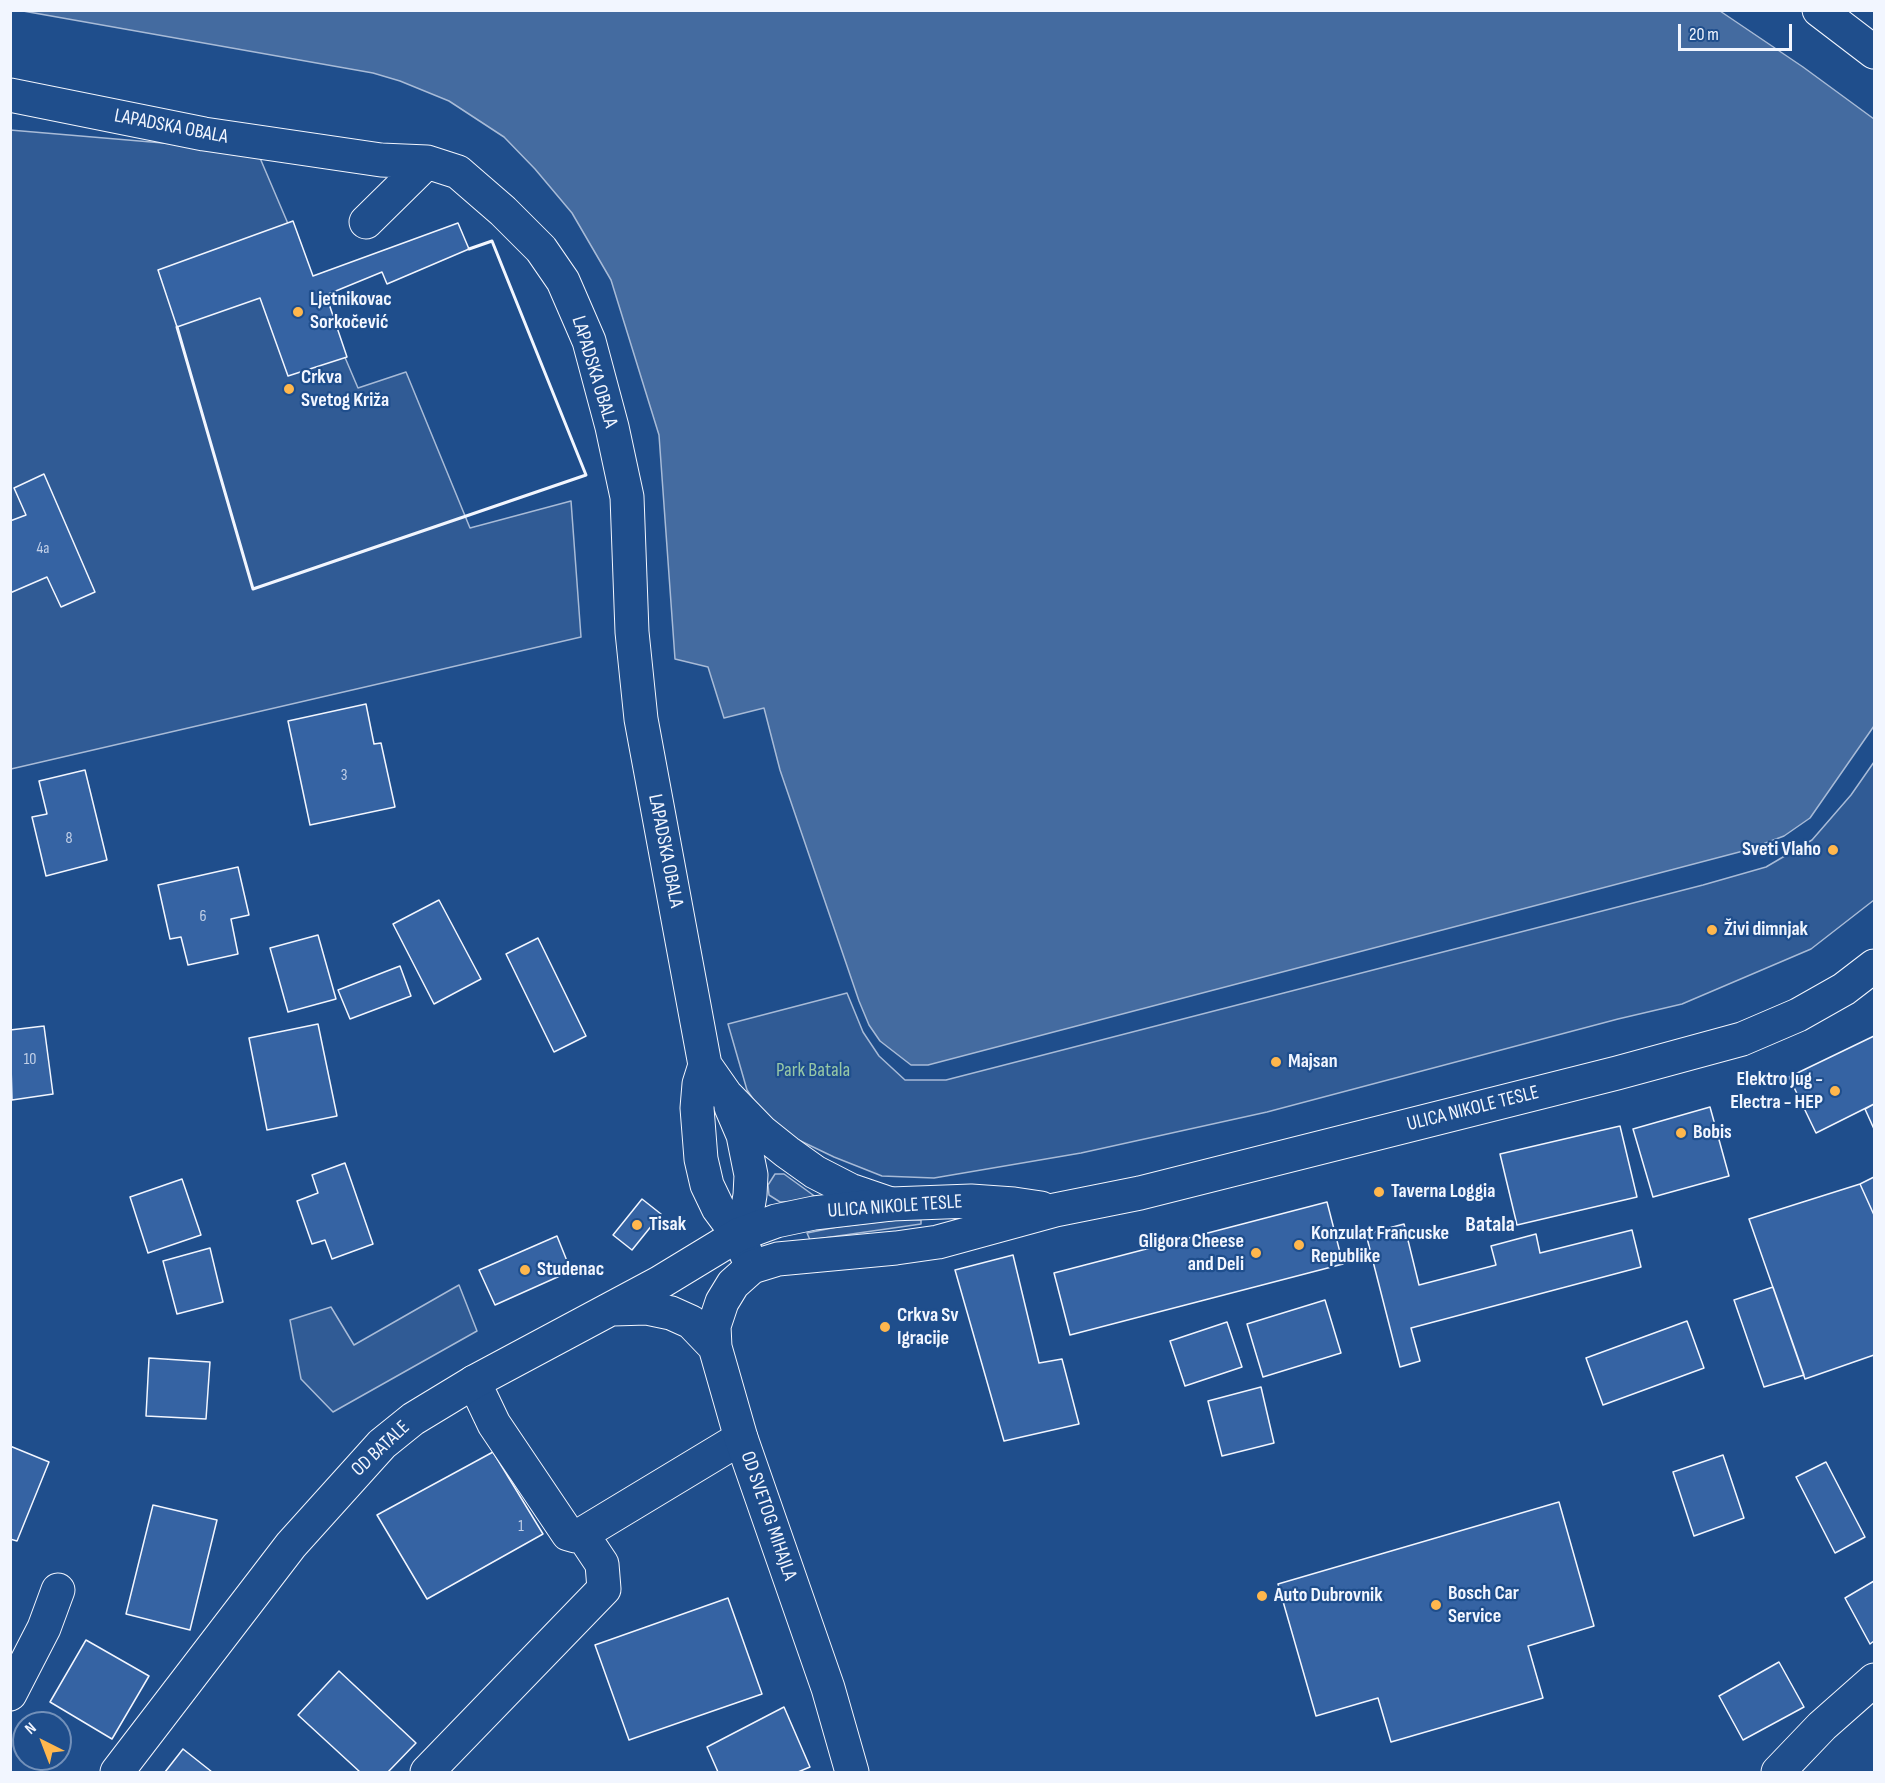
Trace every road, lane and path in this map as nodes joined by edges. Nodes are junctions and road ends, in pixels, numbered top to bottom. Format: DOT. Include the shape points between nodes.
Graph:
graph roads {
  1 [pos="1819,10"];
  2 [pos="1875,52"];
  3 [pos="10,95"];
  4 [pos="427,162"];
  5 [pos="366,222"];
  6 [pos="1875,966"];
  7 [pos="705,1065"];
  8 [pos="726,1095"];
  9 [pos="891,1204"];
  10 [pos="1055,1210"];
  11 [pos="738,1235"];
  12 [pos="752,1267"];
  13 [pos="613,1309"];
  14 [pos="715,1347"];
  15 [pos="474,1382"];
  16 [pos="741,1438"];
  17 [pos="582,1534"];
  18 [pos="58,1590"];
  19 [pos="1875,1680"];
  20 [pos="10,1694"];
  21 [pos="117,1773"];
  22 [pos="427,1773"];
  23 [pos="852,1773"];
  24 [pos="1778,1773"];
  1 -- 2 [label="main road"];
  3 -- 4 [label="main road, LAPADSKA OBALA" via="204,134 381,160"];
  4 -- 5 [label="main road"];
  4 -- 7 [label="main road, LAPADSKA OBALA" via="458,172 541,249 563,281 588,341 627,498 632,632 641,719"];
  6 -- 10 [label="main road, ULICA NIKOLE TESLE" via="1798,1015 1742,1039 1140,1193"];
  7 -- 8 [label="main road, LAPADSKA OBALA"];
  7 -- 11 [label="main road, LAPADSKA OBALA" via="697,1108 701,1159 718,1208"];
  8 -- 9 [label="main road, LAPADSKA OBALA" via="762,1132 814,1172"];
  8 -- 11 [label="main road, LAPADSKA OBALA" via="743,1135 751,1175 747,1213"];
  9 -- 10 [label="main road, ULICA NIKOLE TESLE" via="971,1201"];
  9 -- 11 [label="main road, ULICA NIKOLE TESLE" via="776,1221"];
  10 -- 12 [label="main road, ULICA NIKOLE TESLE" via="938,1242 778,1259"];
  11 -- 12 [label="main road, LAPADSKA OBALA"];
  11 -- 13 [label="main road, OD BATALE"];
  12 -- 14 [label="main road, OD SVETOG MIHAJLA" via="733,1284 722,1302 714,1326"];
  13 -- 14 [label="main road" via="671,1312 691,1322"];
  13 -- 15 [label="main road, OD BATALE"];
  14 -- 16 [label="main road, OD SVETOG MIHAJLA"];
  15 -- 17 [label="main road" via="494,1424 568,1534"];
  15 -- 21 [label="main road, OD BATALE" via="413,1419 382,1444 336,1493 291,1545"];
  16 -- 17 [label="main road"];
  16 -- 23 [label="main road, OD SVETOG MIHAJLA" via="828,1688"];
  17 -- 22 [label="main road" via="602,1564 603,1589"];
  18 -- 20 [label="main road" via="44,1628"];
  19 -- 24 [label="main road" via="1822,1726"];
}
